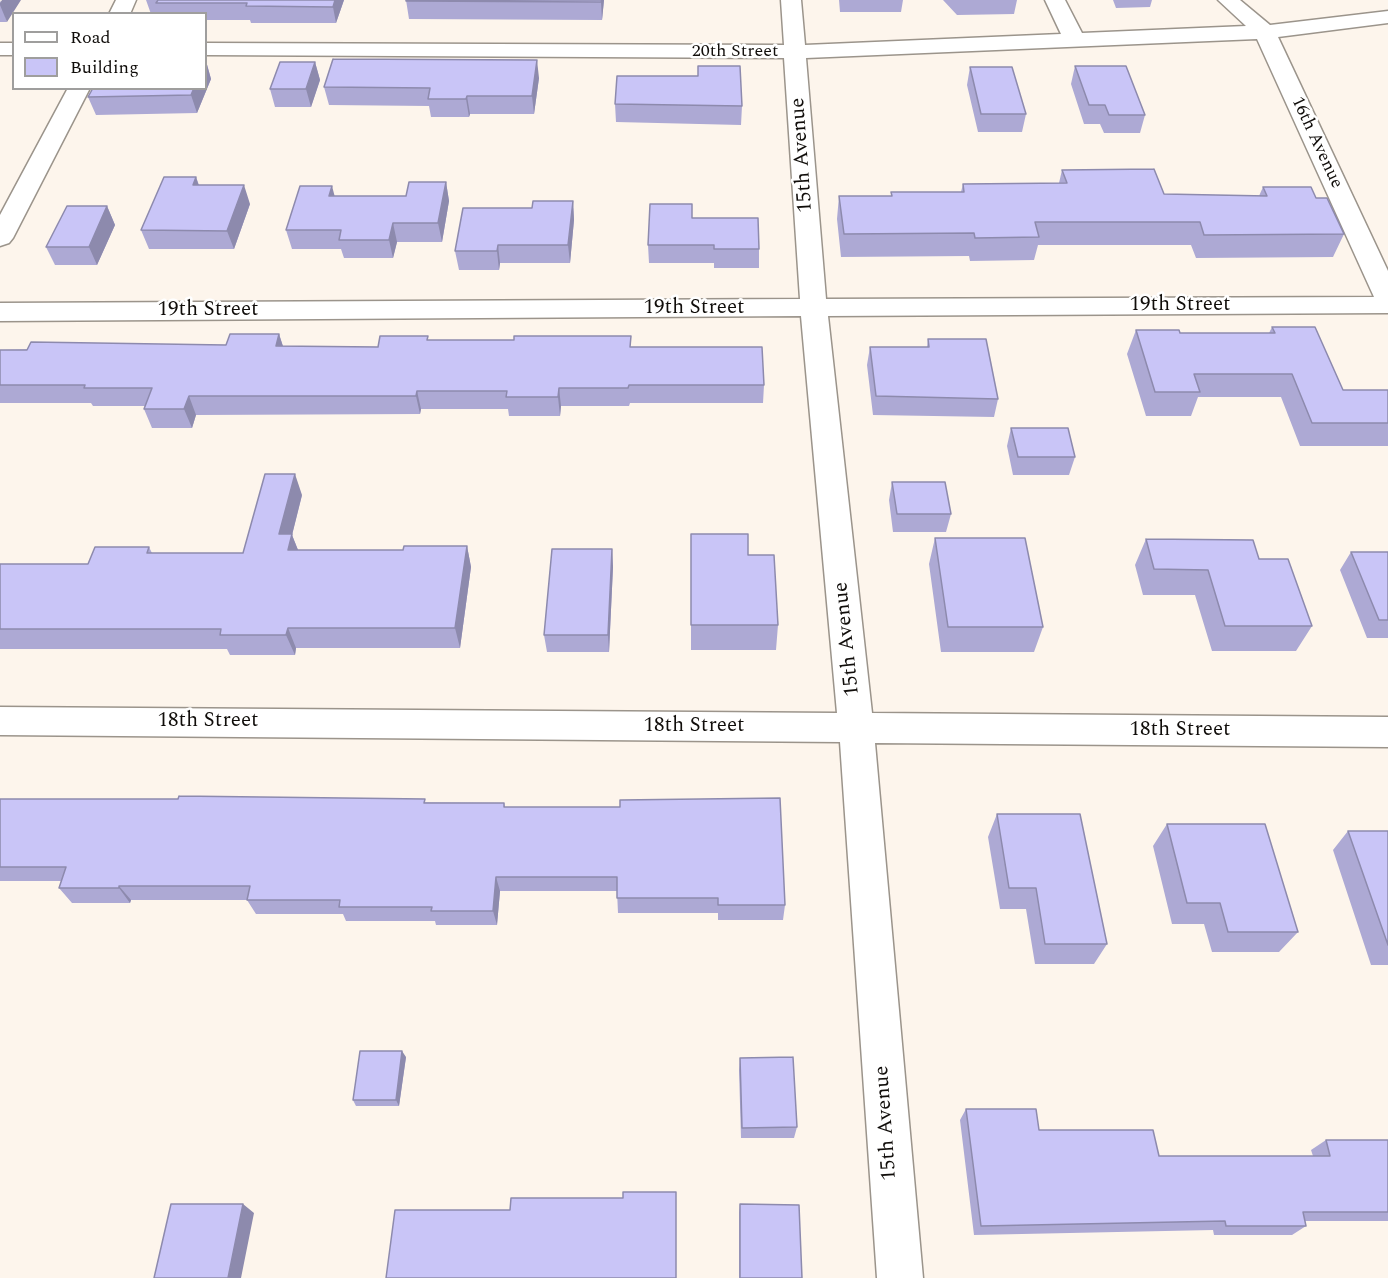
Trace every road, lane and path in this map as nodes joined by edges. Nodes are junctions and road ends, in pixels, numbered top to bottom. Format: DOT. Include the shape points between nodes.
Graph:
graph roads {
  1 [pos="791,0"];
  2 [pos="1055,0"];
  3 [pos="1228,0"];
  4 [pos="1388,17"];
  5 [pos="1265,32"];
  6 [pos="1074,39"];
  7 [pos="207,50"];
  8 [pos="796,52"];
  9 [pos="78,90"];
  10 [pos="0,238"];
  11 [pos="1388,299"];
  12 [pos="1388,305"];
  13 [pos="814,309"];
  14 [pos="0,312"];
  15 [pos="0,721"];
  16 [pos="856,728"];
  17 [pos="1388,732"];
  18 [pos="900,1278"];
  1 -- 8 [label="street, 15th Avenue"];
  2 -- 6 [label="street"];
  3 -- 5 [label="street, 16th Avenue"];
  4 -- 5 [label="street, 20th Street"];
  5 -- 6 [label="street, 20th Street"];
  5 -- 11 [label="street, 16th Avenue"];
  6 -- 8 [label="street, 20th Street"];
  7 -- 8 [label="street, 20th Street"];
  8 -- 13 [label="street, 15th Avenue"];
  9 -- 10 [label="street"];
  12 -- 13 [label="street, 19th Street"];
  13 -- 14 [label="street, 19th Street"];
  13 -- 16 [label="street, 15th Avenue"];
  15 -- 16 [label="street, 18th Street"];
  16 -- 17 [label="street, 18th Street"];
  16 -- 18 [label="street, 15th Avenue"];
}
